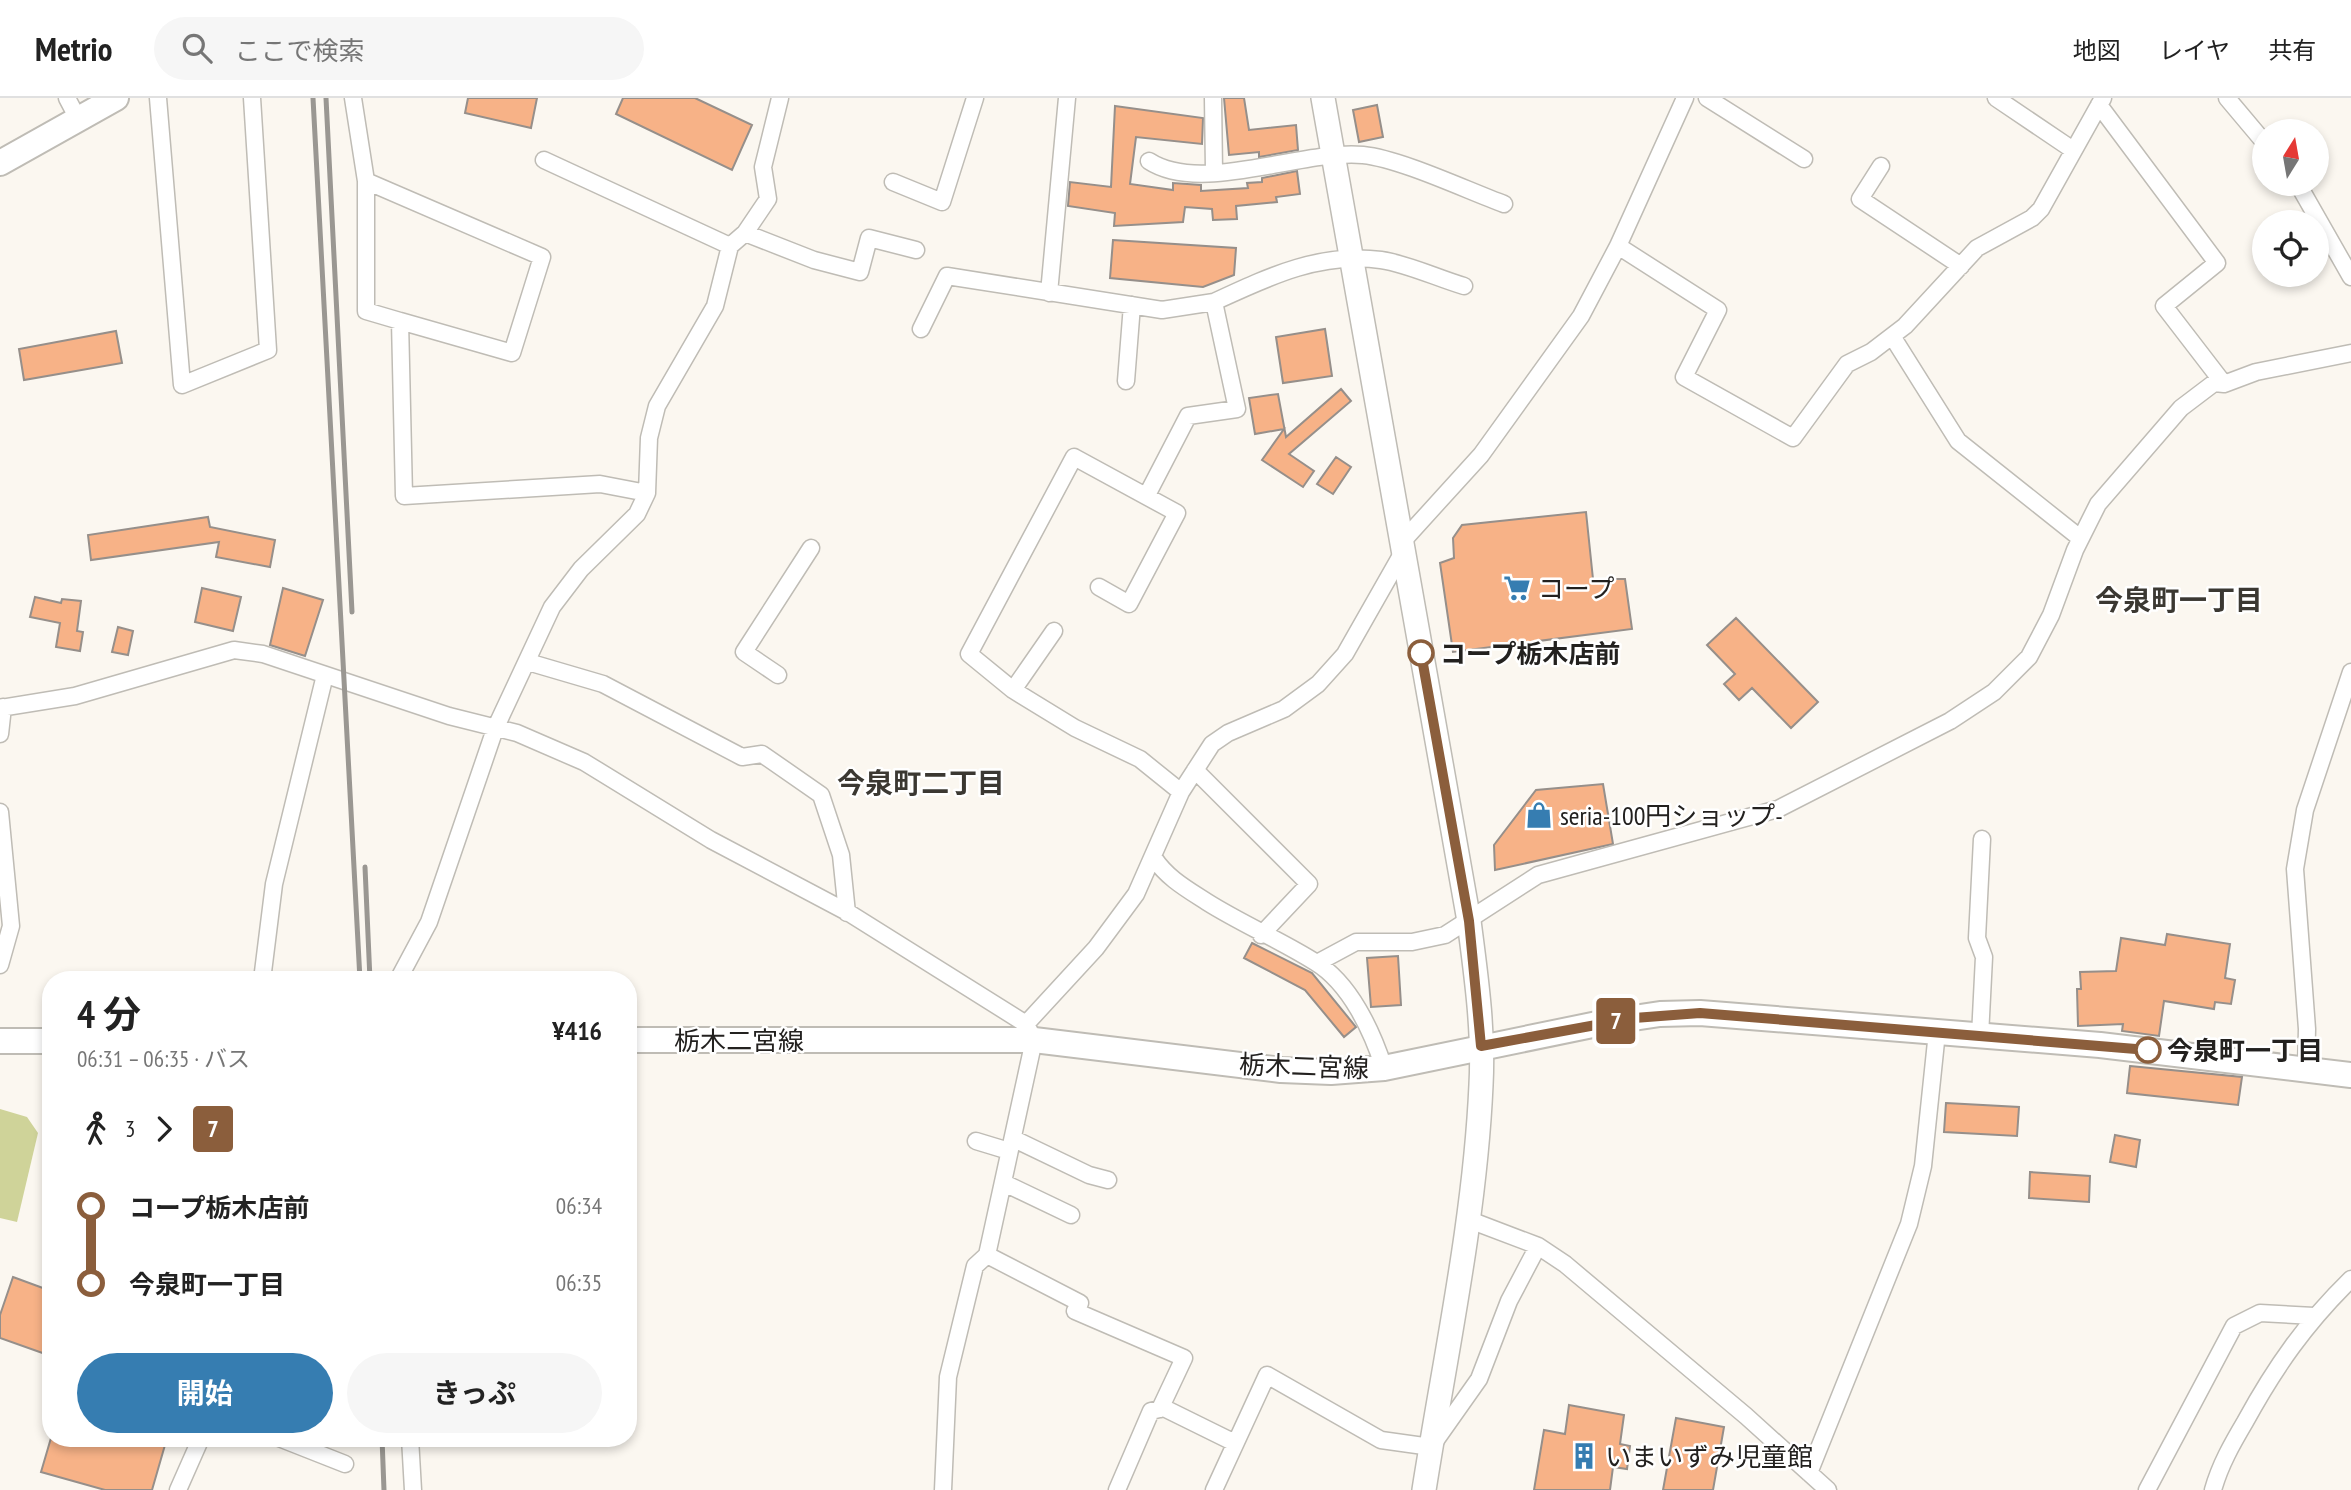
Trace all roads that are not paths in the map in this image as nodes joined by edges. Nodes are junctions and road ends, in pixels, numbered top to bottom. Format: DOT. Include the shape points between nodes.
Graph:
graph roads {
  1 [pos="116,98"];
  2 [pos="158,98"];
  3 [pos="252,98"];
  4 [pos="353,98"];
  5 [pos="780,98"];
  6 [pos="975,98"];
  7 [pos="1067,98"];
  8 [pos="1213,98"];
  9 [pos="1323,98"];
  10 [pos="1685,98"];
  11 [pos="1707,98"];
  12 [pos="1996,98"];
  13 [pos="2227,98"];
  14 [pos="2101,102"];
  15 [pos="72,108"];
  16 [pos="2252,128"];
  17 [pos="2073,150"];
  18 [pos="1334,154"];
  19 [pos="1804,159"];
  20 [pos="544,160"];
  21 [pos="1149,161"];
  22 [pos="0,163"];
  23 [pos="1881,166"];
  24 [pos="1214,172"];
  25 [pos="366,181"];
  26 [pos="893,182"];
  27 [pos="2305,196"];
  28 [pos="1504,204"];
  29 [pos="745,233"];
  30 [pos="730,246"];
  31 [pos="1618,246"];
  32 [pos="916,250"];
  33 [pos="1352,258"];
  34 [pos="1961,266"];
  35 [pos="2351,277"];
  36 [pos="1464,286"];
  37 [pos="1049,293"];
  38 [pos="1214,302"];
  39 [pos="1132,305"];
  40 [pos="400,321"];
  41 [pos="921,329"];
  42 [pos="1892,336"];
  43 [pos="2351,353"];
  44 [pos="1126,381"];
  45 [pos="2224,384"];
  46 [pos="647,493"];
  47 [pos="1147,495"];
  48 [pos="2080,538"];
  49 [pos="811,548"];
  50 [pos="1402,548"];
  51 [pos="1099,587"];
  52 [pos="1054,631"];
  53 [pos="528,662"];
  54 [pos="2351,672"];
  55 [pos="325,675"];
  56 [pos="778,675"];
  57 [pos="1013,691"];
  58 [pos="2,708"];
  59 [pos="495,729"];
  60 [pos="0,734"];
  61 [pos="1195,770"];
  62 [pos="1181,792"];
  63 [pos="0,812"];
  64 [pos="1982,839"];
  65 [pos="1154,858"];
  66 [pos="3,869"];
  67 [pos="848,912"];
  68 [pos="1469,921"];
  69 [pos="1261,935"];
  70 [pos="1317,963"];
  71 [pos="0,965"];
  72 [pos="263,971"];
  73 [pos="403,971"];
  74 [pos="1030,1032"];
  75 [pos="1937,1032"];
  76 [pos="1980,1035"];
  77 [pos="637,1040"];
  78 [pos="0,1041"];
  79 [pos="42,1041"];
  80 [pos="1481,1046"];
  81 [pos="1384,1068"];
  82 [pos="2306,1069"];
  83 [pos="2351,1075"];
  84 [pos="976,1141"];
  85 [pos="1012,1145"];
  86 [pos="1108,1180"];
  87 [pos="1004,1183"];
  88 [pos="1071,1215"];
  89 [pos="1466,1219"];
  90 [pos="1538,1246"];
  91 [pos="987,1255"];
  92 [pos="2351,1279"];
  93 [pos="2314,1316"];
  94 [pos="1160,1409"];
  95 [pos="1235,1443"];
  96 [pos="197,1447"];
  97 [pos="317,1447"];
  98 [pos="411,1447"];
  99 [pos="1431,1447"];
  100 [pos="345,1464"];
  101 [pos="1809,1473"];
  102 [pos="178,1490"];
  103 [pos="413,1490"];
  104 [pos="943,1490"];
  105 [pos="1117,1490"];
  106 [pos="1214,1490"];
  107 [pos="1424,1490"];
  108 [pos="1828,1490"];
  109 [pos="2147,1490"];
  110 [pos="2213,1490"];
  1 -- 15 [label="main road"];
  2 -- 3 [label="street" via="182,386 268,350"];
  4 -- 25 [label="street"];
  5 -- 29 [label="street" via="763,167 768,199"];
  6 -- 26 [label="street" via="942,202"];
  7 -- 37 [label="street"];
  8 -- 24 [label="street"];
  9 -- 18 [label="street"];
  10 -- 31 [label="street"];
  11 -- 19 [label="street"];
  12 -- 17 [label="street"];
  13 -- 16 [label="street"];
  14 -- 17 [label="street"];
  14 -- 45 [label="street" via="2217,263 2164,306"];
  15 -- 22 [label="main road"];
  17 -- 34 [label="street" via="2041,209 1977,248"];
  18 -- 24 [label="street"];
  18 -- 28 [label="street" via="1365,155"];
  18 -- 33 [label="street"];
  20 -- 30 [label="street"];
  21 -- 24 [label="street" via="1163,170"];
  23 -- 34 [label="street" via="1860,199"];
  25 -- 40 [label="street" via="366,311"];
  25 -- 40 [label="street" via="542,257 512,353"];
  27 -- 35 [label="street"];
  29 -- 30 [label="street"];
  29 -- 32 [label="street" via="860,272 869,238"];
  30 -- 46 [label="street" via="715,306 657,406 649,438"];
  31 -- 42 [label="street" via="1718,310 1684,377 1793,438 1847,364"];
  31 -- 50 [label="street" via="1581,316 1480,455"];
  33 -- 36 [label="street" via="1384,261"];
  33 -- 38 [label="street" via="1285,269"];
  33 -- 50 [label="street"];
  34 -- 42 [label="street"];
  37 -- 39 [label="street"];
  37 -- 41 [label="street" via="947,276"];
  38 -- 39 [label="street" via="1162,310"];
  38 -- 47 [label="street" via="1237,410 1188,416"];
  39 -- 44 [label="street"];
  40 -- 46 [label="street" via="404,496 600,484"];
  42 -- 48 [label="street" via="1958,441"];
  43 -- 45 [label="street" via="2256,372"];
  45 -- 48 [label="street" via="2214,383 2181,408 2098,504"];
  46 -- 53 [label="street" via="637,514 581,569 552,607"];
  47 -- 51 [label="street" via="1177,513 1129,604"];
  47 -- 57 [label="street" via="1073,457 969,654"];
  48 -- 68 [label="street" via="2051,615 2029,657 1994,692 1950,721 1777,809 1538,875"];
  49 -- 56 [label="street" via="744,652"];
  50 -- 61 [label="street" via="1345,654 1318,684 1284,709 1212,744"];
  50 -- 68 [label="street"];
  52 -- 57 [label="street"];
  53 -- 59 [label="street"];
  53 -- 67 [label="street" via="603,684 742,757 762,754 821,795 841,855"];
  54 -- 82 [label="street" via="2305,810 2295,869"];
  55 -- 58 [label="street" via="263,654 234,650 75,696"];
  55 -- 59 [label="street"];
  55 -- 72 [label="street" via="274,884"];
  57 -- 62 [label="street" via="1140,760"];
  58 -- 60 [label="street"];
  59 -- 67 [label="street" via="517,733 584,762 711,840"];
  59 -- 73 [label="street" via="429,922"];
  61 -- 62 [label="street"];
  61 -- 69 [label="street" via="1309,884"];
  62 -- 65 [label="street"];
  63 -- 66 [label="street"];
  64 -- 76 [label="street" via="1977,938 1984,957"];
  65 -- 69 [label="street" via="1162,871 1183,887"];
  65 -- 74 [label="street" via="1136,894"];
  66 -- 71 [label="street" via="11,926"];
  67 -- 74 [label="street"];
  68 -- 70 [label="street" via="1425,941 1356,942"];
  68 -- 80 [label="street"];
  69 -- 70 [label="street"];
  70 -- 81 [label="street" via="1362,1013"];
  74 -- 77 [label="main road, 栃木二宮線"];
  74 -- 81 [label="main road, 栃木二宮線" via="1281,1070"];
  74 -- 85 [label="street"];
  75 -- 76 [label="main road, 栃木二宮線"];
  75 -- 80 [label="main road, 栃木二宮線" via="1734,1015 1660,1014"];
  75 -- 101 [label="street" via="1923,1166 1909,1224"];
  76 -- 82 [label="main road, 栃木二宮線"];
  78 -- 79 [label="main road"];
  80 -- 81 [label="main road, 栃木二宮線"];
  80 -- 89 [label="street"];
  82 -- 83 [label="main road, 栃木二宮線"];
  84 -- 85 [label="street"];
  85 -- 86 [label="street"];
  85 -- 87 [label="street"];
  87 -- 88 [label="street"];
  87 -- 91 [label="street"];
  89 -- 90 [label="street"];
  89 -- 99 [label="street"];
  90 -- 99 [label="street" via="1509,1301 1479,1379"];
  90 -- 101 [label="street" via="1618,1306"];
  91 -- 94 [label="street" via="1080,1303 1075,1311 1184,1358"];
  91 -- 104 [label="street" via="975,1266 948,1377"];
  92 -- 93 [label="street"];
  93 -- 109 [label="street" via="2260,1313 2234,1326"];
  93 -- 110 [label="street" via="2271,1374 2219,1467"];
  94 -- 95 [label="street"];
  94 -- 105 [label="street" via="1151,1411"];
  95 -- 99 [label="street" via="1267,1375 1381,1440"];
  95 -- 106 [label="street"];
  96 -- 102 [label="street"];
  97 -- 100 [label="street"];
  98 -- 103 [label="street"];
  99 -- 107 [label="street"];
  101 -- 108 [label="street"];
}
